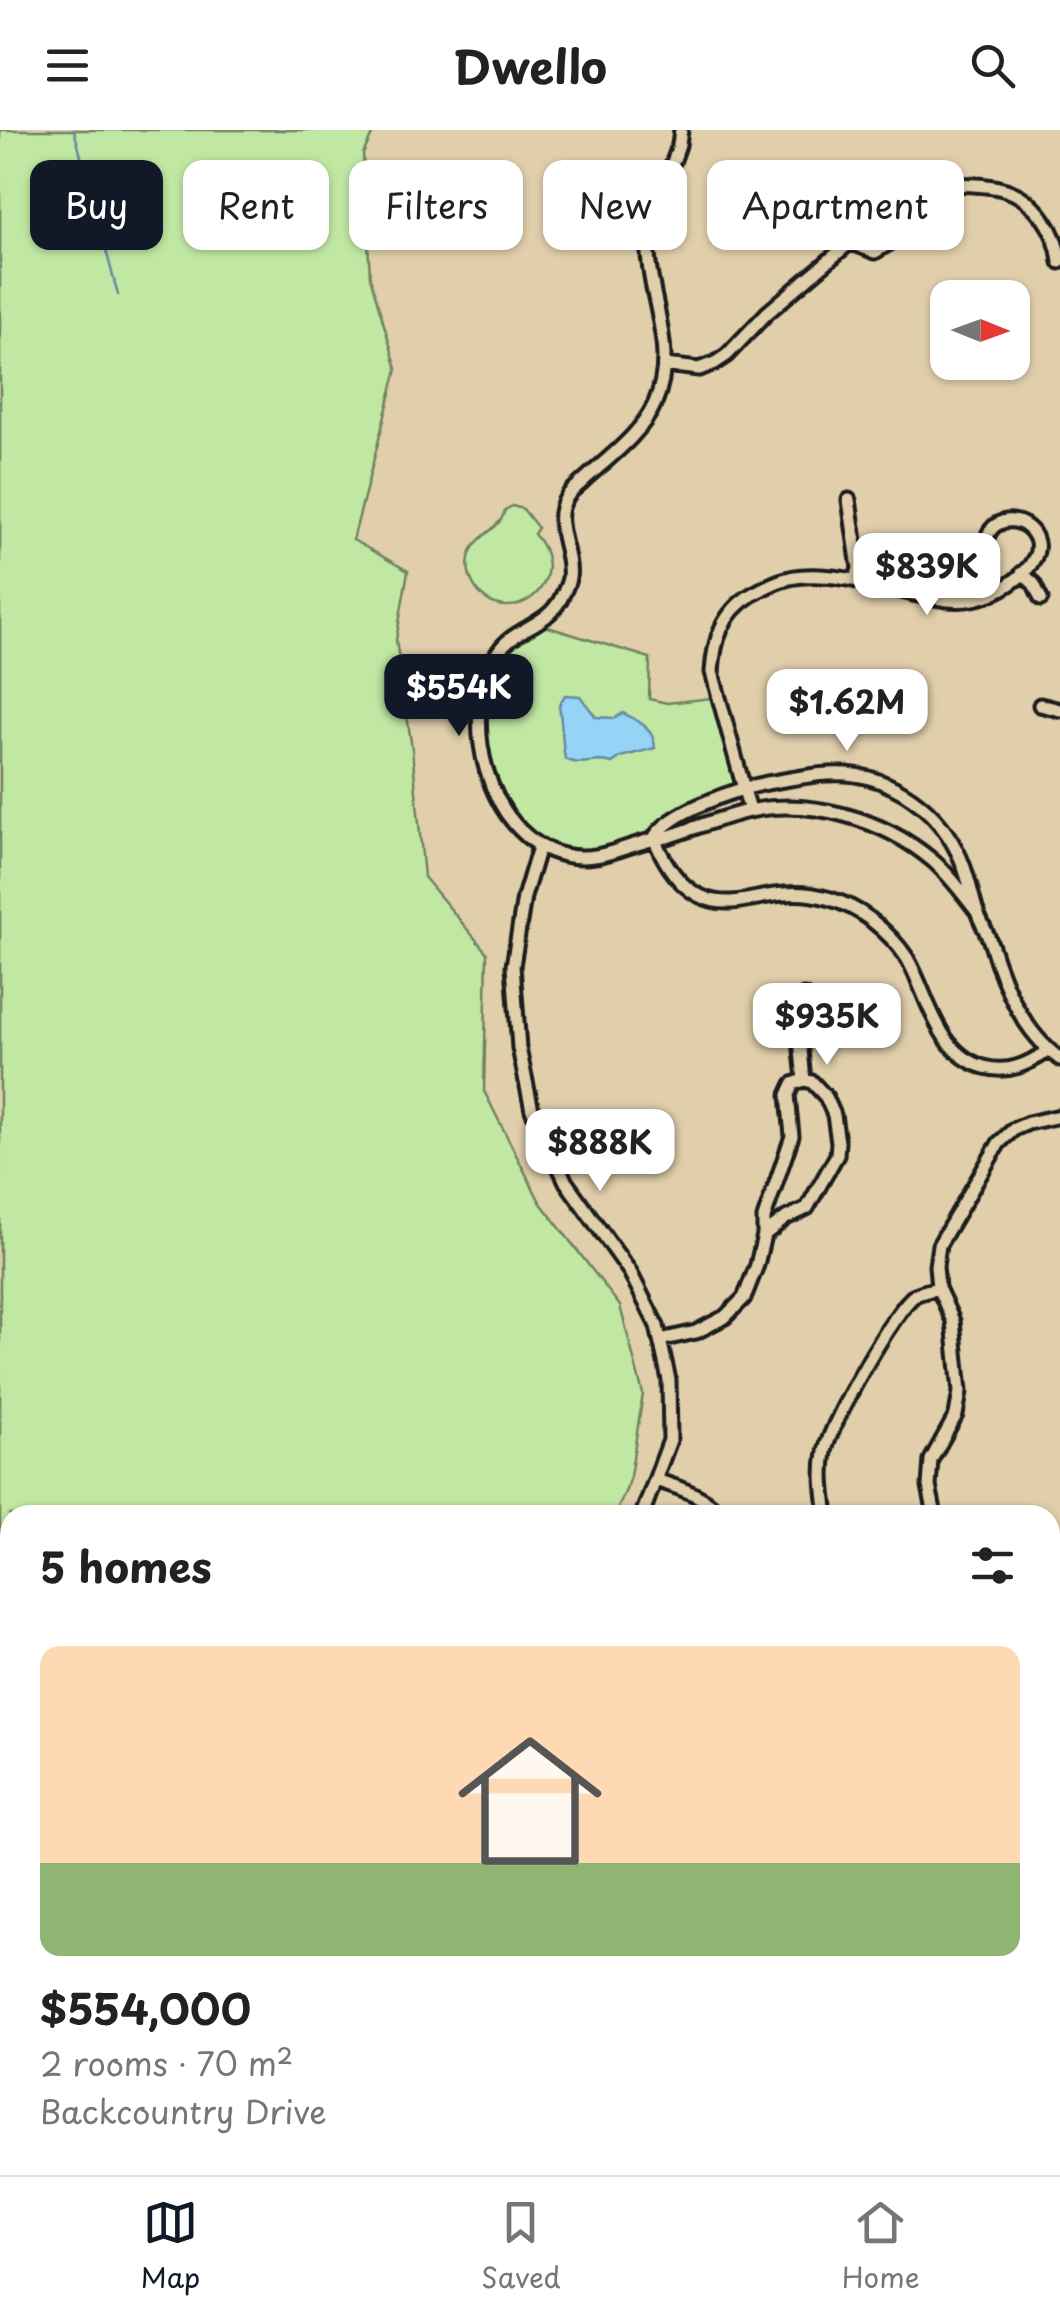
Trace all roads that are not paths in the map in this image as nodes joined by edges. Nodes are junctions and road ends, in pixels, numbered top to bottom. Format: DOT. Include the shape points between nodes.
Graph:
graph roads {
  1 [pos="680,130"];
  2 [pos="964,185"];
  3 [pos="841,250"];
  4 [pos="1060,262"];
  5 [pos="665,365"];
  6 [pos="849,500"];
  7 [pos="1022,573"];
  8 [pos="856,582"];
  9 [pos="954,600"];
  10 [pos="1040,600"];
  11 [pos="1040,706"];
  12 [pos="1060,710"];
  13 [pos="744,787"];
  14 [pos="750,811"];
  15 [pos="654,838"];
  16 [pos="540,848"];
  17 [pos="978,913"];
  18 [pos="804,996"];
  19 [pos="1048,1051"];
  20 [pos="1060,1060"];
  21 [pos="804,1080"];
  22 [pos="1060,1116"];
  23 [pos="764,1235"];
  24 [pos="938,1288"];
  25 [pos="660,1340"];
  26 [pos="656,1480"];
  27 [pos="646,1505"];
  28 [pos="711,1505"];
  29 [pos="825,1505"];
  30 [pos="933,1505"];
  1 -- 5 [label="street" via="649,236"];
  2 -- 4 [label="street" via="997,187 1028,202 1054,234"];
  3 -- 5 [label="street" via="726,355 699,369"];
  5 -- 16 [label="street" via="645,420 566,497 560,514 569,580 559,602 546,618 512,636 488,674 480,740 488,776 516,828"];
  6 -- 8 [label="street"];
  7 -- 9 [label="street" via="992,594"];
  7 -- 9 [label="street" via="1036,556 1033,532 1013,520 999,522 989,531 980,574"];
  7 -- 10 [label="street"];
  8 -- 9 [label="street"];
  8 -- 13 [label="street" via="786,578 740,602 718,629 712,672"];
  11 -- 12 [label="street"];
  13 -- 14 [label="street"];
  13 -- 15 [label="street" via="660,827"];
  13 -- 17 [label="street" via="854,774 896,788 947,833"];
  14 -- 15 [label="street"];
  14 -- 17 [label="street" via="827,811 886,830 933,860"];
  15 -- 16 [label="street" via="594,857"];
  15 -- 19 [label="street" via="676,879 706,899 812,894 856,909 896,943 962,1057 993,1069 1016,1068"];
  16 -- 25 [label="street" via="513,966 518,1048 532,1110 566,1182 630,1272"];
  17 -- 19 [label="street" via="1010,996"];
  18 -- 21 [label="street" via="798,1020"];
  19 -- 20 [label="street"];
  21 -- 23 [label="street" via="788,1095 792,1136"];
  21 -- 23 [label="street" via="826,1097 834,1115 837,1155 806,1208"];
  22 -- 24 [label="street" via="1014,1129 1000,1143 939,1245"];
  23 -- 25 [label="street" via="735,1308 696,1332"];
  24 -- 29 [label="street" via="905,1307 841,1411 825,1448"];
  24 -- 30 [label="street" via="953,1321 960,1392 956,1415 931,1460"];
  25 -- 26 [label="street" via="670,1440"];
  26 -- 27 [label="street"];
  26 -- 28 [label="street"];
}
